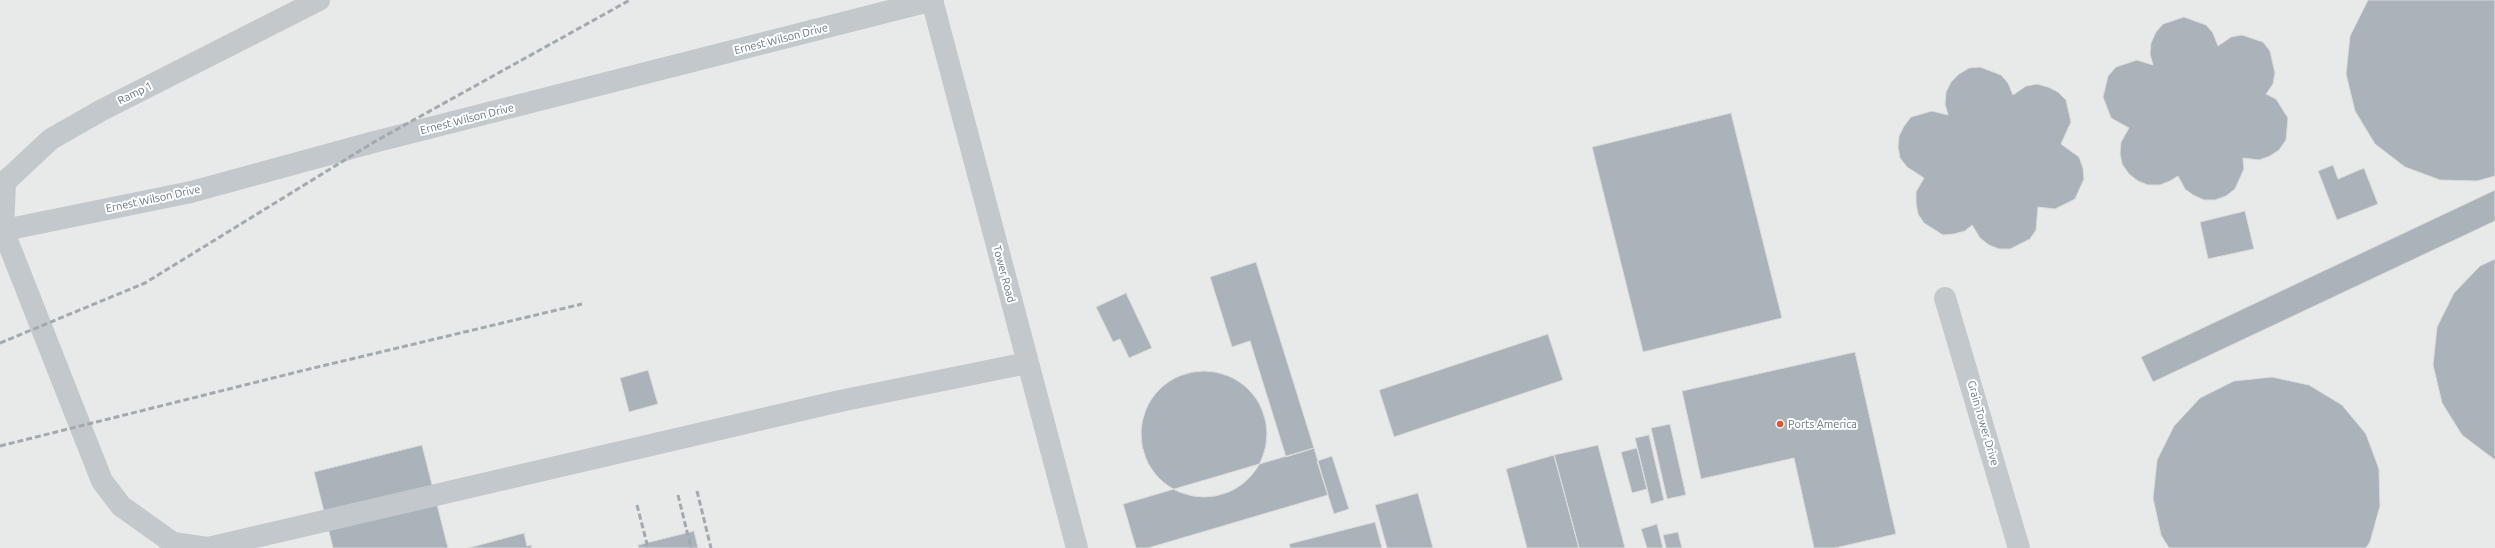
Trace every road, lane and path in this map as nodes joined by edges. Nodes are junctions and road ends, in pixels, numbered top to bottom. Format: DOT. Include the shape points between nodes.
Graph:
graph roads {
  1 [pos="319,0"];
  2 [pos="932,0"];
  3 [pos="2,231"];
  4 [pos="1945,298"];
  5 [pos="1027,363"];
  6 [pos="1077,548"];
  7 [pos="2019,548"];
  1 -- 3 [label="lane, Ramp 1" via="102,110 51,139 5,182"];
  2 -- 3 [label="lane, Ernest Wilson Drive" via="381,140 190,192"];
  2 -- 5 [label="lane, Tower Road"];
  3 -- 5 [label="lane" via="102,481 121,506 173,543 208,548 840,402"];
  4 -- 7 [label="lane, Grain Tower Drive"];
  5 -- 6 [label="lane, Tower Road"];
}
